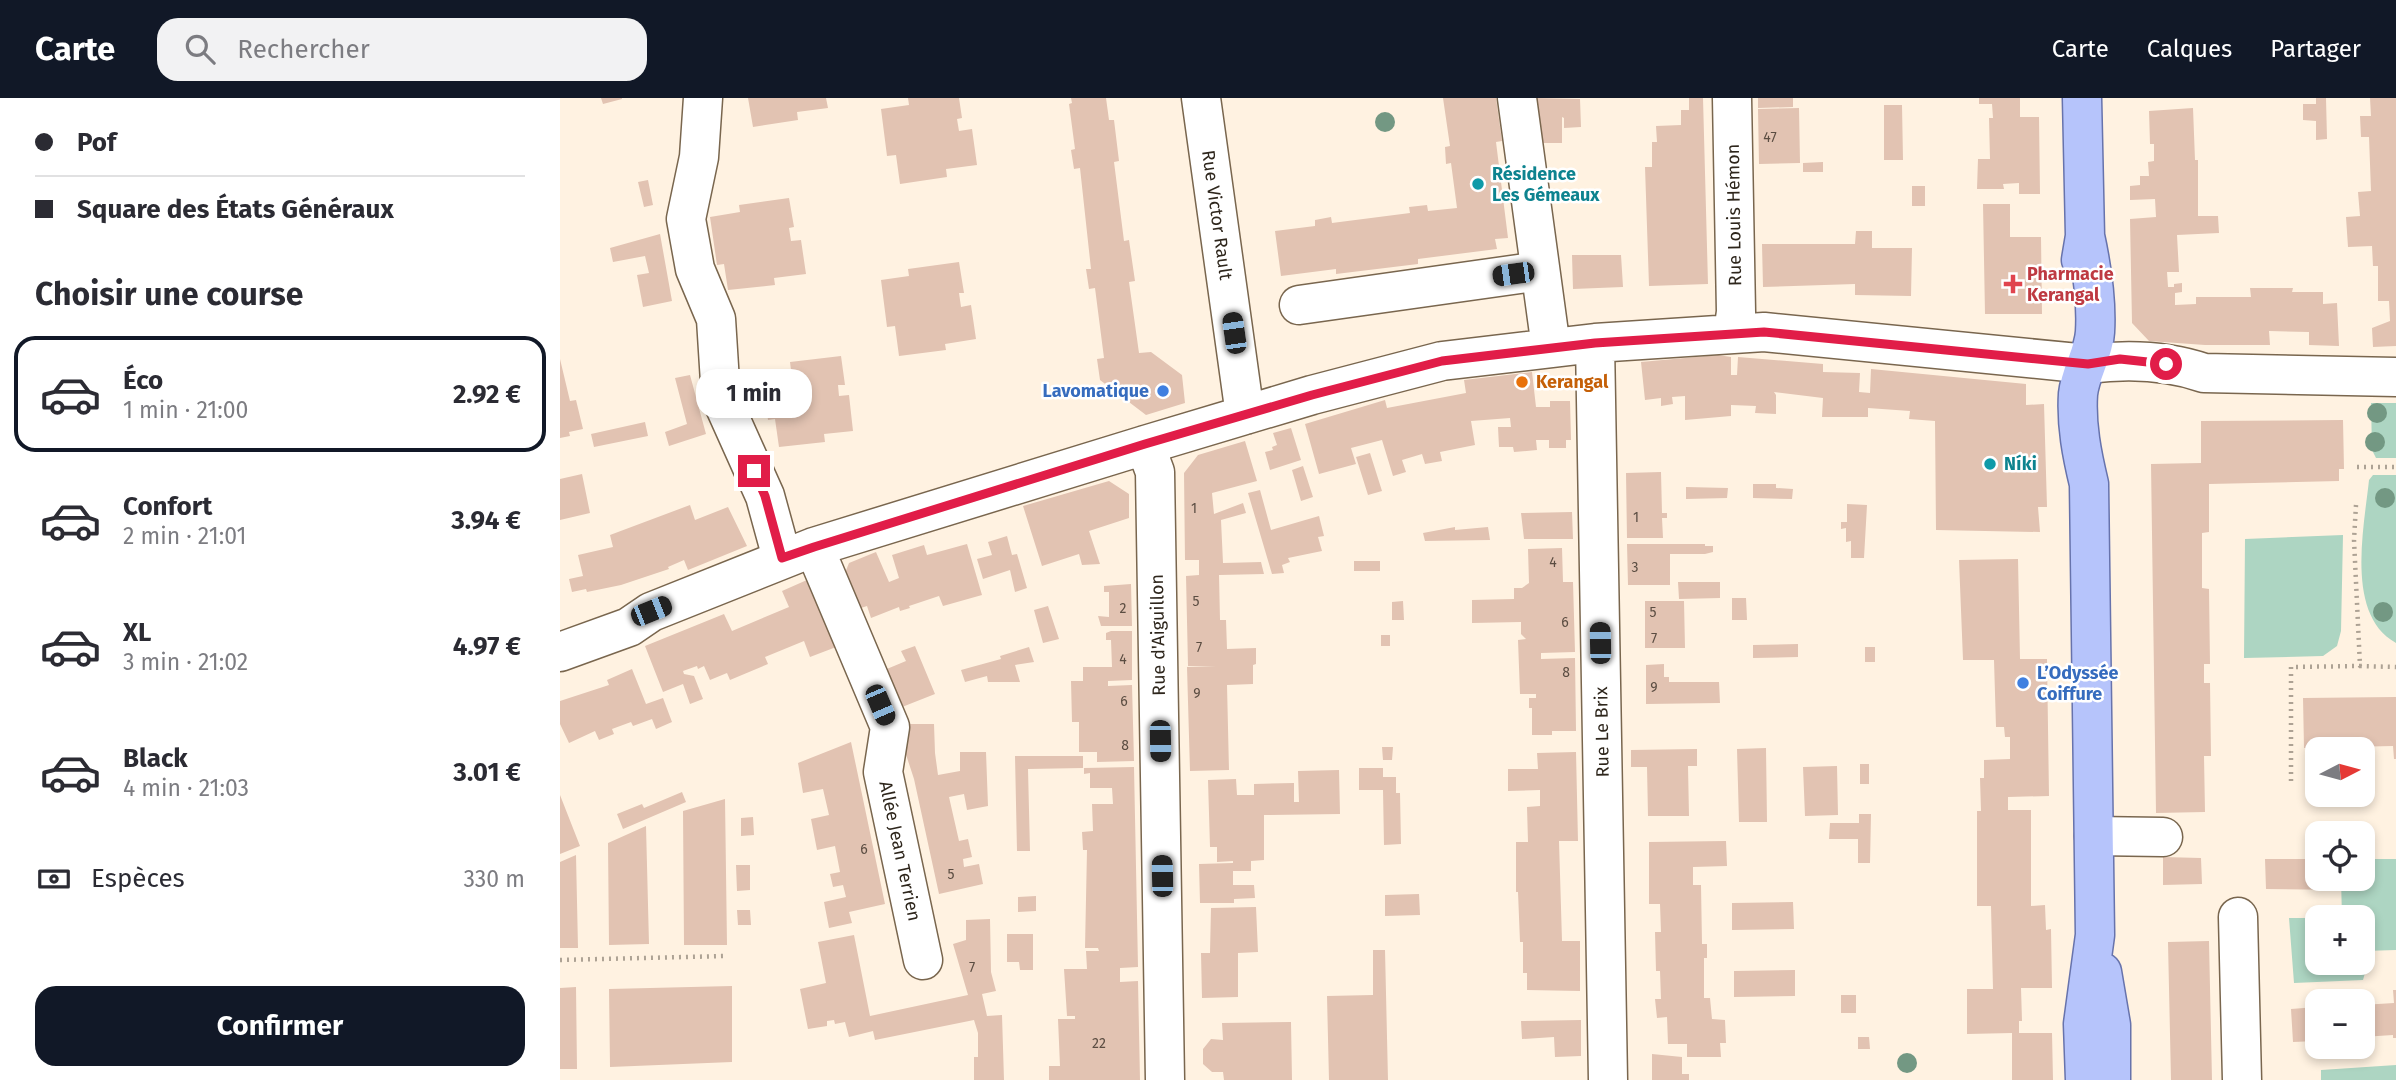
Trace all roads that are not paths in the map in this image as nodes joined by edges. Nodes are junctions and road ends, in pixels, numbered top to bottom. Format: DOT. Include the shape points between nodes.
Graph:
graph roads {
  1 [pos="703,98"];
  2 [pos="1201,98"];
  3 [pos="1517,98"];
  4 [pos="1732,98"];
  5 [pos="2082,98"];
  6 [pos="1540,271"];
  7 [pos="1299,305"];
  8 [pos="1733,332"];
  9 [pos="1595,343"];
  10 [pos="1551,348"];
  11 [pos="2088,364"];
  12 [pos="2396,377"];
  13 [pos="1245,415"];
  14 [pos="1145,444"];
  15 [pos="798,552"];
  16 [pos="560,652"];
  17 [pos="2094,836"];
  18 [pos="2163,837"];
  19 [pos="2238,917"];
  20 [pos="2095,935"];
  21 [pos="923,960"];
  22 [pos="1165,1080"];
  23 [pos="1608,1080"];
  24 [pos="2085,1080"];
  25 [pos="2111,1080"];
  26 [pos="2242,1080"];
  1 -- 15 [label="street, Allée Jean Terrien" via="699,156 686,219 695,269 716,319 721,398 765,496"];
  2 -- 13 [label="street, Rue Victor Rault"];
  3 -- 6 [label="street"];
  4 -- 8 [label="street, Rue Louis Hémon"];
  5 -- 11 [label="main road" via="2085,236 2094,277 2095,316"];
  6 -- 7 [label="street"];
  6 -- 10 [label="street"];
  8 -- 9 [label="street"];
  8 -- 11 [label="street"];
  9 -- 10 [label="street"];
  9 -- 23 [label="street, Rue Le Brix"];
  10 -- 13 [label="street" via="1442,361"];
  11 -- 12 [label="street" via="2120,379 2166,384 2204,373"];
  11 -- 17 [label="main road" via="2097,393 2098,444 2088,484"];
  13 -- 14 [label="street"];
  14 -- 15 [label="street"];
  14 -- 22 [label="street, Rue d'Aiguillon" via="1155,472"];
  15 -- 16 [label="street" via="651,611 629,627"];
  15 -- 21 [label="street, Allée Jean Terrien" via="890,727 883,772"];
  17 -- 18 [label="street"];
  17 -- 20 [label="main road"];
  19 -- 26 [label="street"];
  20 -- 24 [label="main road" via="2083,1024"];
  20 -- 25 [label="main road" via="2111,1025"];
}
